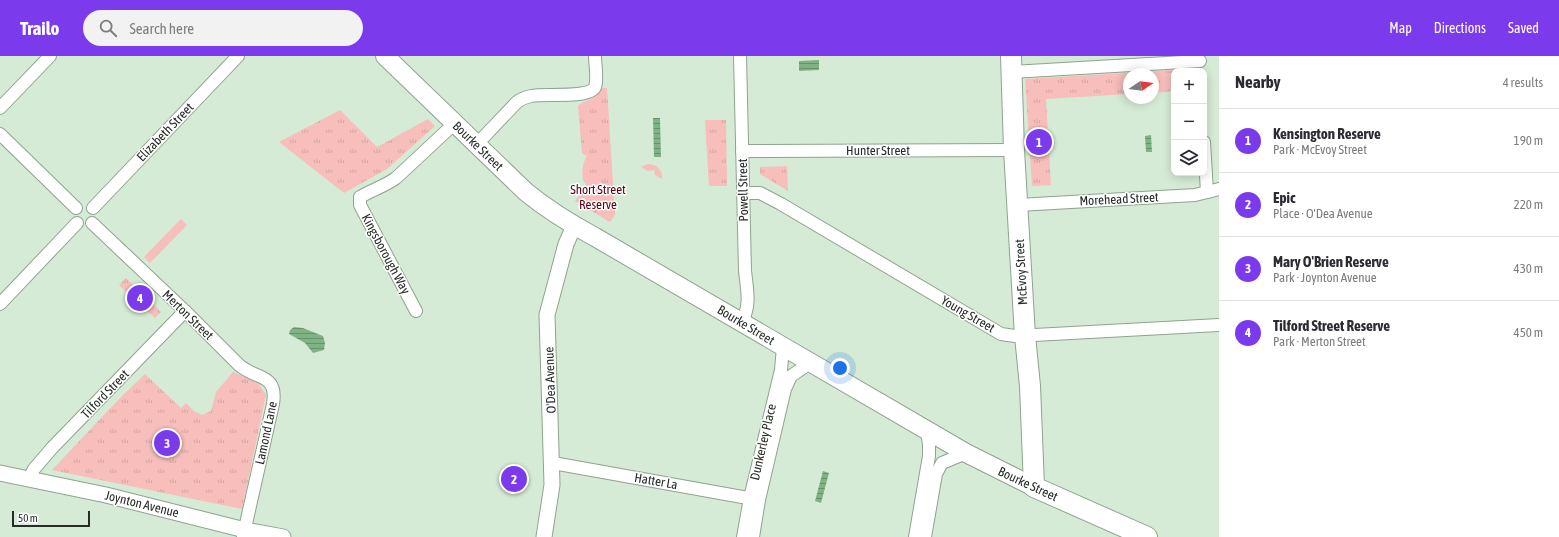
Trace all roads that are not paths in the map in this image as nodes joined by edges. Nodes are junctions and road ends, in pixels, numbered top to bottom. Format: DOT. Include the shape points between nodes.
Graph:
graph roads {
  1 [pos="50,56"];
  2 [pos="238,56"];
  3 [pos="385,56"];
  4 [pos="594,56"];
  5 [pos="740,56"];
  6 [pos="1200,63"];
  7 [pos="1011,64"];
  8 [pos="0,108"];
  9 [pos="455,123"];
  10 [pos="0,134"];
  11 [pos="477,144"];
  12 [pos="1014,150"];
  13 [pos="742,151"];
  14 [pos="1205,176"];
  15 [pos="1219,189"];
  16 [pos="1206,192"];
  17 [pos="744,193"];
  18 [pos="1018,204"];
  19 [pos="76,208"];
  20 [pos="93,208"];
  21 [pos="77,223"];
  22 [pos="92,223"];
  23 [pos="574,226"];
  24 [pos="0,304"];
  25 [pos="185,311"];
  26 [pos="416,311"];
  27 [pos="742,322"];
  28 [pos="1219,325"];
  29 [pos="1025,336"];
  30 [pos="783,347"];
  31 [pos="231,357"];
  32 [pos="810,363"];
  33 [pos="927,431"];
  34 [pos="966,453"];
  35 [pos="553,463"];
  36 [pos="0,473"];
  37 [pos="28,479"];
  38 [pos="1034,487"];
  39 [pos="755,499"];
  40 [pos="244,533"];
  41 [pos="260,535"];
  42 [pos="283,537"];
  43 [pos="544,537"];
  44 [pos="743,537"];
  45 [pos="753,537"];
  46 [pos="916,537"];
  47 [pos="925,537"];
  48 [pos="1147,537"];
  1 -- 8 [label="street"];
  2 -- 20 [label="street, Elizabeth Street"];
  3 -- 9 [label="main road, Bourke Street"];
  4 -- 11 [label="street" via="594,89 588,93 523,98"];
  5 -- 13 [label="street, Powell Street"];
  6 -- 7 [label="street"];
  7 -- 12 [label="main road, McEvoy Street"];
  9 -- 11 [label="main road, Bourke Street"];
  9 -- 26 [label="street, Kingsborough Way" via="396,178 360,198 360,205"];
  10 -- 19 [label="street"];
  11 -- 23 [label="main road, Bourke Street" via="531,196"];
  12 -- 13 [label="street, Hunter Street"];
  12 -- 18 [label="main road, McEvoy Street"];
  13 -- 17 [label="street, Powell Street"];
  14 -- 16 [label="street"];
  15 -- 16 [label="street, Morehead Street"];
  16 -- 18 [label="street, Morehead Street" via="1195,195"];
  17 -- 27 [label="street, Powell Street" via="745,271 748,295"];
  17 -- 29 [label="street, Young Street" via="760,193 781,204 1001,334"];
  18 -- 29 [label="main road, McEvoy Street"];
  19 -- 20 [label="street" via="84,204"];
  19 -- 21 [label="street" via="74,218"];
  20 -- 22 [label="street" via="95,214"];
  21 -- 22 [label="street" via="86,226"];
  21 -- 24 [label="street"];
  22 -- 25 [label="street, Merton Street"];
  23 -- 27 [label="main road, Bourke Street"];
  23 -- 35 [label="street, O'Dea Avenue" via="566,244 547,315"];
  25 -- 31 [label="street, Merton Street"];
  25 -- 37 [label="street, Tilford Street" via="52,448"];
  27 -- 30 [label="main road, Bourke Street"];
  28 -- 29 [label="street, Young Street"];
  29 -- 38 [label="main road, McEvoy Street" via="1030,386"];
  30 -- 32 [label="main road, Bourke Street"];
  30 -- 39 [label="street, Dunkerley Place"];
  31 -- 40 [label="street, Lamond Lane" via="244,370 264,378 274,392"];
  32 -- 33 [label="main road, Bourke Street"];
  32 -- 39 [label="street, Dunkerley Place" via="791,376 785,389"];
  33 -- 34 [label="main road, Bourke Street"];
  33 -- 46 [label="street" via="929,456"];
  34 -- 38 [label="main road, Bourke Street"];
  34 -- 47 [label="street" via="942,463 936,474"];
  35 -- 39 [label="street, Hatter La"];
  35 -- 43 [label="street, O'Dea Avenue"];
  36 -- 37 [label="street, Joynton Avenue"];
  37 -- 40 [label="street, Joynton Avenue" via="106,495"];
  38 -- 48 [label="main road, Bourke Street"];
  39 -- 44 [label="street, Dunkerley Place"];
  39 -- 45 [label="street, Dunkerley Place"];
  40 -- 41 [label="street, Joynton Avenue"];
  41 -- 42 [label="street, Joynton Avenue"];
}
